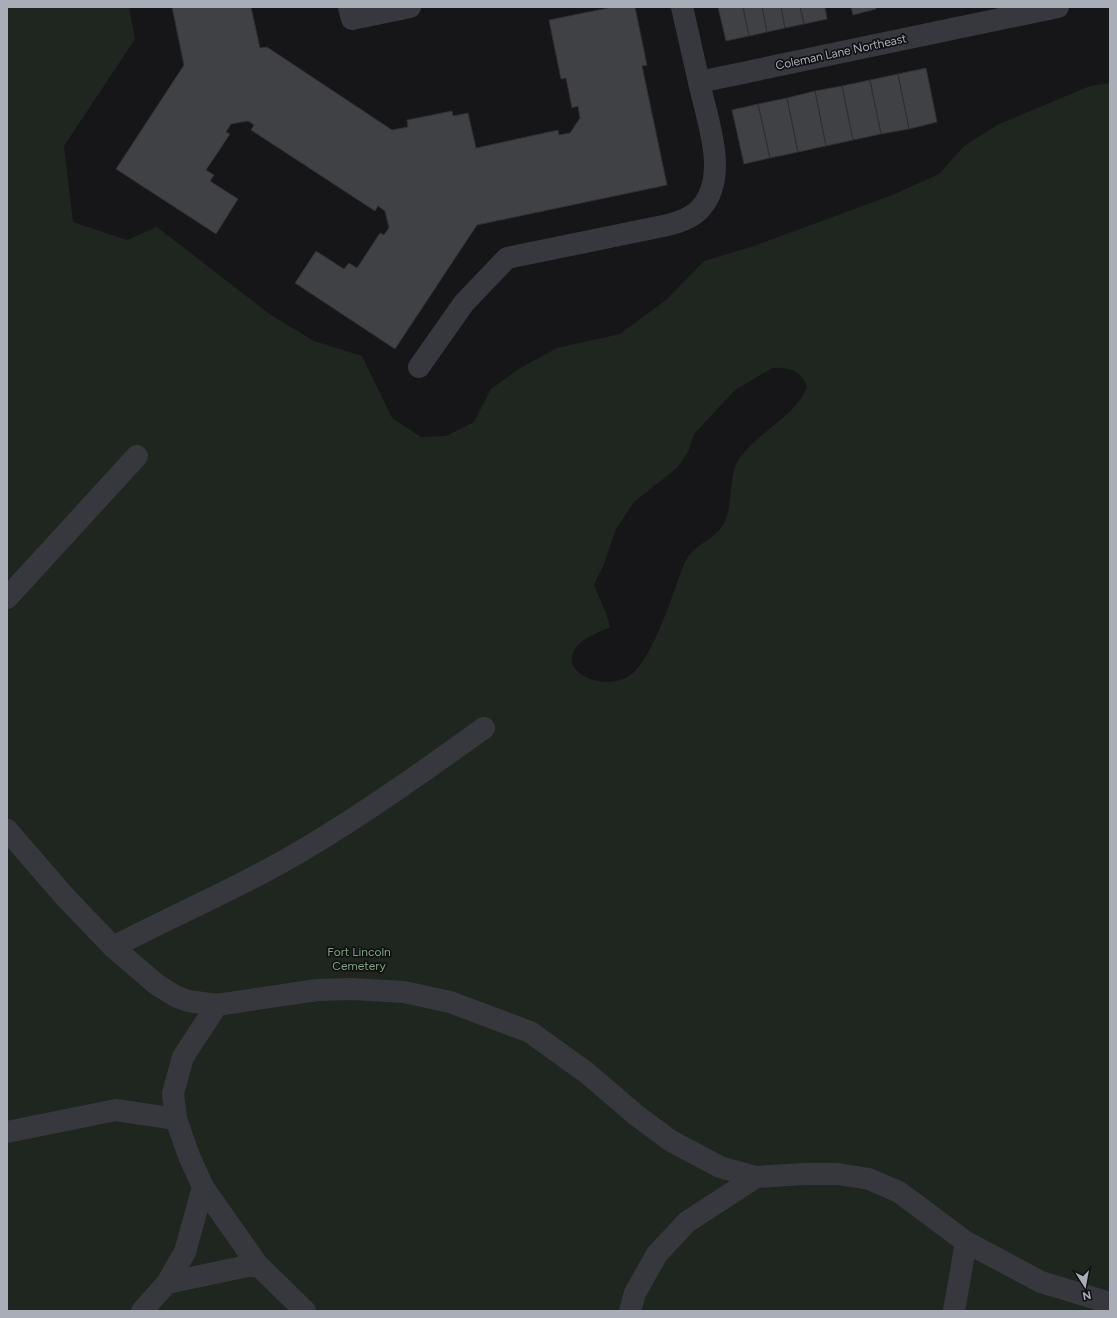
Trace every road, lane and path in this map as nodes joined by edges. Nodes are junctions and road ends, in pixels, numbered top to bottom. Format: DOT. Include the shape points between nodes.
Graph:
graph roads {
  1 [pos="349,7"];
  2 [pos="410,7"];
  3 [pos="682,7"];
  4 [pos="1058,7"];
  5 [pos="699,82"];
  6 [pos="419,367"];
  7 [pos="137,456"];
  8 [pos="7,598"];
  9 [pos="484,728"];
  10 [pos="7,830"];
  11 [pos="113,947"];
  12 [pos="217,1005"];
  13 [pos="176,1119"];
  14 [pos="7,1132"];
  15 [pos="756,1177"];
  16 [pos="203,1187"];
  17 [pos="966,1242"];
  18 [pos="258,1264"];
  19 [pos="167,1283"];
  20 [pos="1110,1303"];
  21 [pos="142,1311"];
  22 [pos="305,1311"];
  23 [pos="630,1311"];
  24 [pos="954,1311"];
  1 -- 2 [label="street" via="352,19"];
  3 -- 5 [label="street"];
  4 -- 5 [label="street, Coleman Lane Northeast"];
  5 -- 6 [label="street" via="716,161 716,176 711,194 700,210 684,220 668,225 507,258 464,303"];
  7 -- 8 [label="street"];
  9 -- 11 [label="street" via="427,769 308,847 231,890"];
  10 -- 11 [label="street"];
  11 -- 12 [label="street" via="156,984 175,996 188,1001"];
  12 -- 13 [label="street" via="184,1057 173,1093"];
  12 -- 15 [label="street" via="317,990 352,989 404,992 450,1002 530,1032 587,1073 671,1141 720,1167"];
  13 -- 14 [label="street" via="116,1110"];
  13 -- 16 [label="street"];
  15 -- 17 [label="street" via="838,1174 869,1179 899,1192"];
  15 -- 23 [label="street" via="687,1222 657,1254 635,1293"];
  16 -- 18 [label="street"];
  16 -- 19 [label="street" via="185,1252"];
  17 -- 20 [label="street" via="1040,1282"];
  17 -- 24 [label="street"];
  18 -- 19 [label="street"];
  18 -- 22 [label="street"];
  19 -- 21 [label="street"];
}
